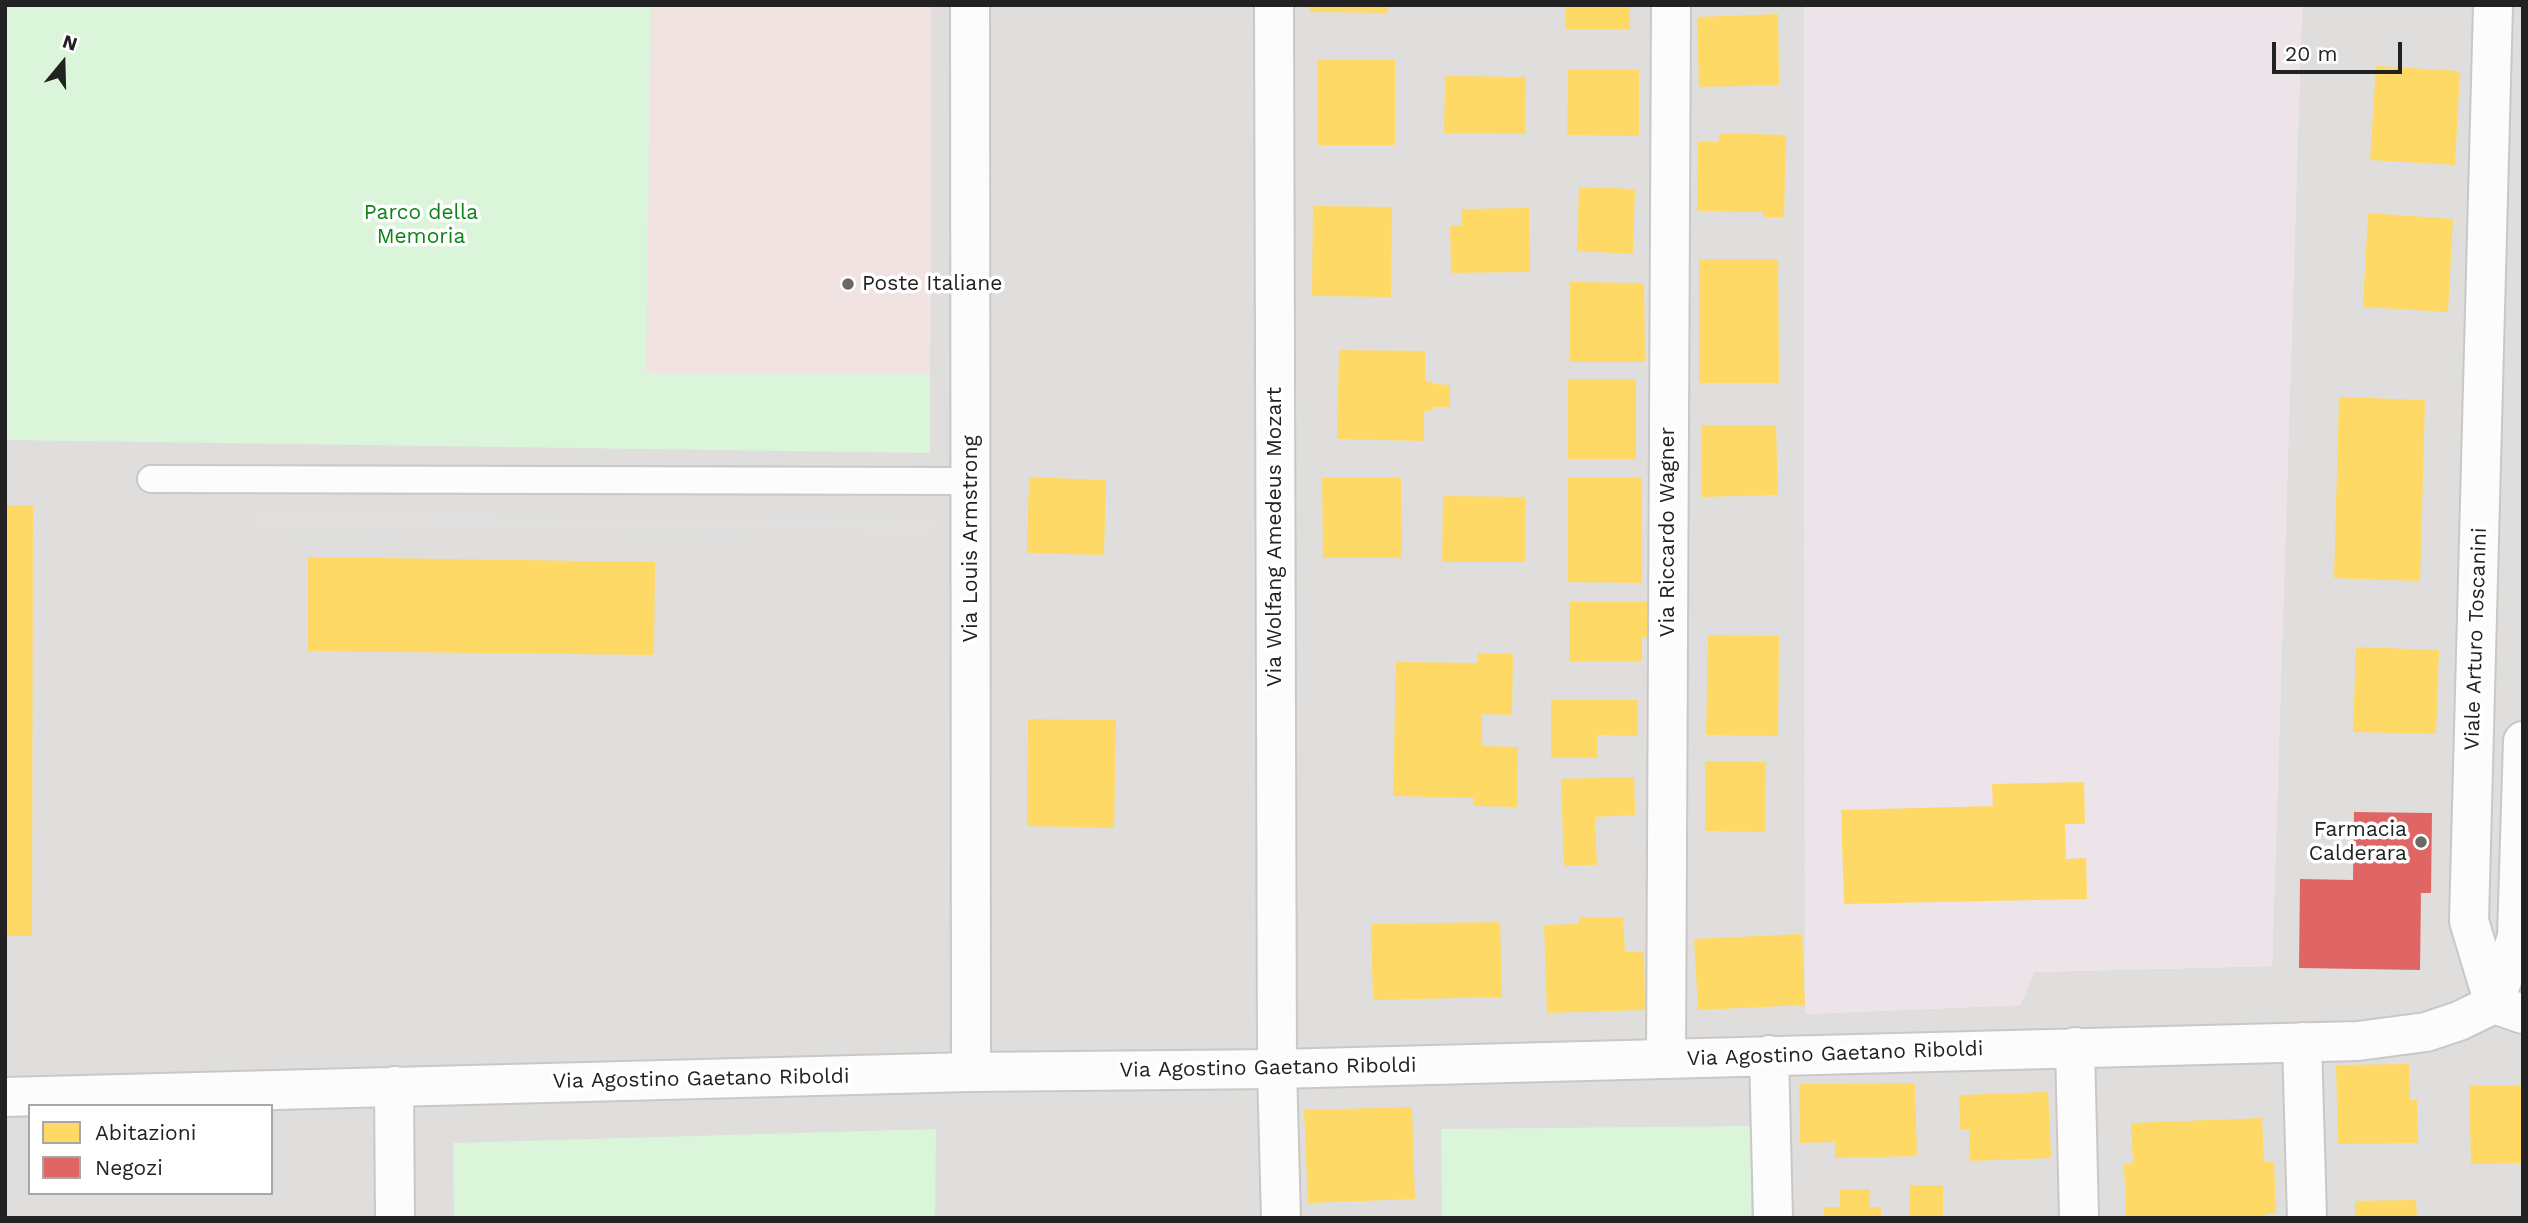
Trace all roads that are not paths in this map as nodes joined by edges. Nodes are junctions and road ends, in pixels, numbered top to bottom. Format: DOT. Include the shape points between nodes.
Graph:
graph roads {
  1 [pos="970,5"];
  2 [pos="1274,5"];
  3 [pos="1671,5"];
  4 [pos="2493,5"];
  5 [pos="151,479"];
  6 [pos="971,481"];
  7 [pos="2523,741"];
  8 [pos="2508,1009"];
  9 [pos="2302,1042"];
  10 [pos="2074,1047"];
  11 [pos="1769,1055"];
  12 [pos="1666,1059"];
  13 [pos="1277,1069"];
  14 [pos="971,1072"];
  15 [pos="394,1086"];
  16 [pos="5,1097"];
  17 [pos="396,1218"];
  18 [pos="1281,1218"];
  19 [pos="1773,1218"];
  20 [pos="2079,1218"];
  21 [pos="2307,1218"];
  1 -- 6 [label="street, Via Louis Armstrong"];
  2 -- 13 [label="street, Via Wolfang Amedeus Mozart"];
  3 -- 12 [label="street, Via Riccardo Wagner"];
  4 -- 8 [label="street, Viale Arturo Toscanini" via="2469,921"];
  5 -- 6 [label="lane"];
  6 -- 14 [label="street, Via Louis Armstrong"];
  7 -- 8 [label="street" via="2516,937"];
  8 -- 9 [label="street, Via Agostino Gaetano Riboldi" via="2426,1032 2358,1041"];
  9 -- 10 [label="street, Via Agostino Gaetano Riboldi"];
  9 -- 21 [label="street"];
  10 -- 11 [label="street, Via Agostino Gaetano Riboldi"];
  10 -- 20 [label="street"];
  11 -- 12 [label="street, Via Agostino Gaetano Riboldi"];
  11 -- 19 [label="street"];
  12 -- 13 [label="street, Via Agostino Gaetano Riboldi"];
  13 -- 14 [label="street, Via Agostino Gaetano Riboldi"];
  13 -- 18 [label="street, Via Wolfang Amedeus Mozart"];
  14 -- 15 [label="street, Via Agostino Gaetano Riboldi"];
  15 -- 16 [label="street, Via Agostino Gaetano Riboldi"];
  15 -- 17 [label="street"];
}
